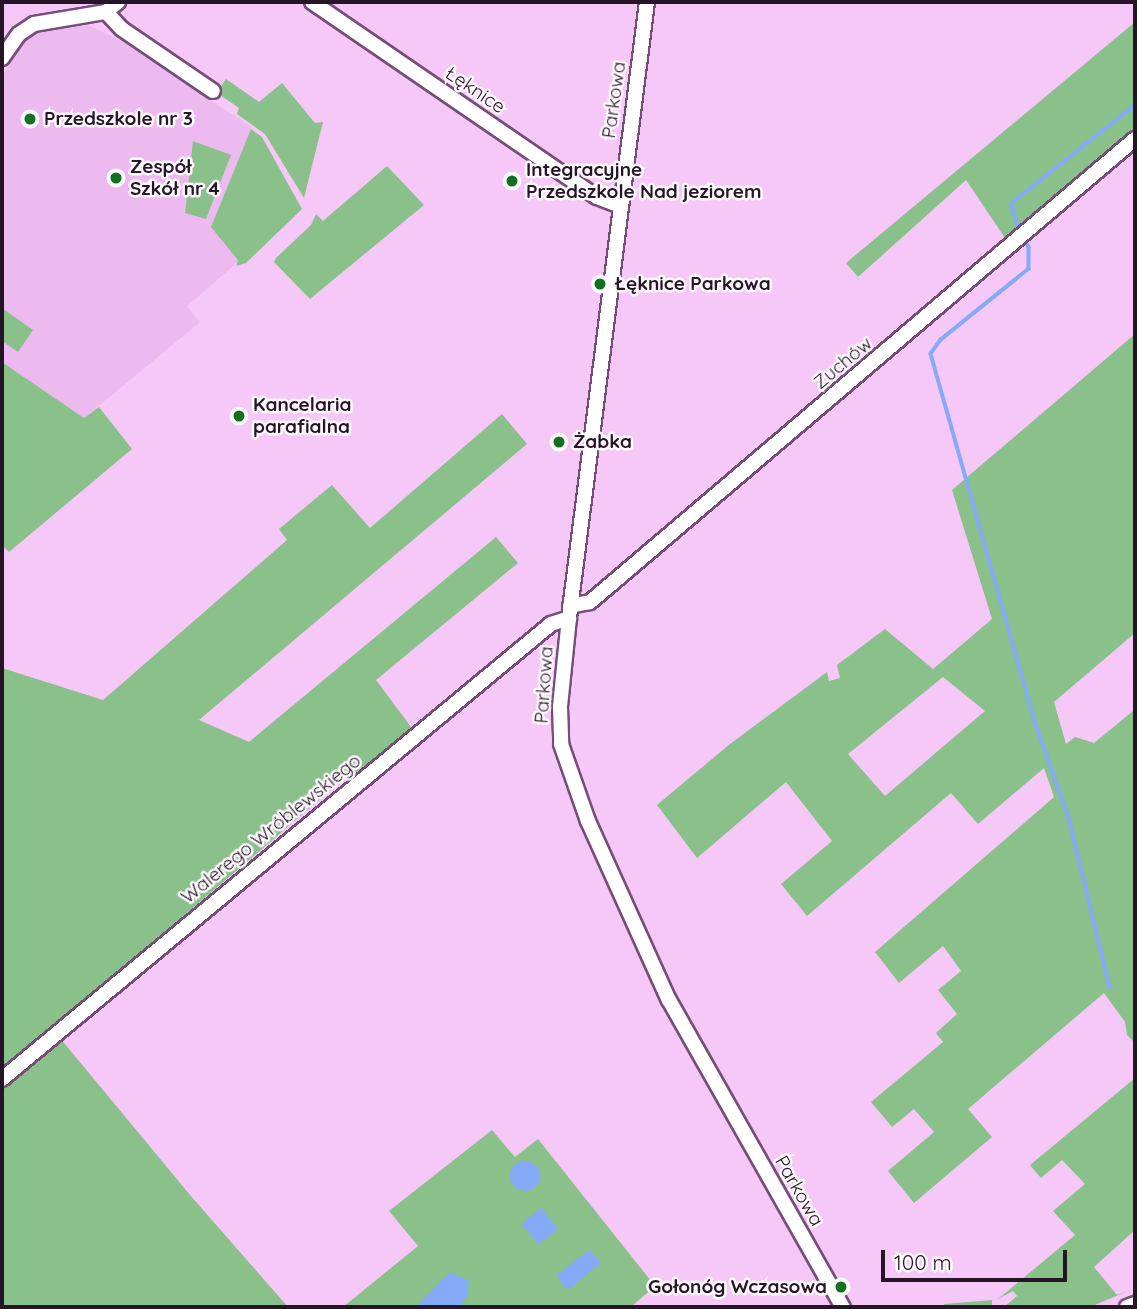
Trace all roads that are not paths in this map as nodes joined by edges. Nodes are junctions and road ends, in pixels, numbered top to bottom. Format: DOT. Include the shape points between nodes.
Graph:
graph roads {
  1 [pos="118,2"];
  2 [pos="312,2"];
  3 [pos="647,2"];
  4 [pos="106,12"];
  5 [pos="2,58"];
  6 [pos="213,91"];
  7 [pos="1135,139"];
  8 [pos="620,206"];
  9 [pos="570,612"];
  10 [pos="2,1079"];
  11 [pos="1135,1304"];
  12 [pos="843,1307"];
  13 [pos="1127,1307"];
  1 -- 4 [label="street"];
  2 -- 8 [label="street, Łęknice" via="597,197"];
  3 -- 8 [label="street, Parkowa"];
  4 -- 5 [label="street" via="34,24 19,34"];
  4 -- 6 [label="street" via="122,29"];
  7 -- 9 [label="street, Zuchów" via="590,602"];
  8 -- 9 [label="street, Parkowa"];
  9 -- 10 [label="street, Walerego Wróblewskiego"];
  9 -- 12 [label="street, Parkowa" via="560,725 573,784 669,1000"];
  11 -- 13 [label="street"];
}
